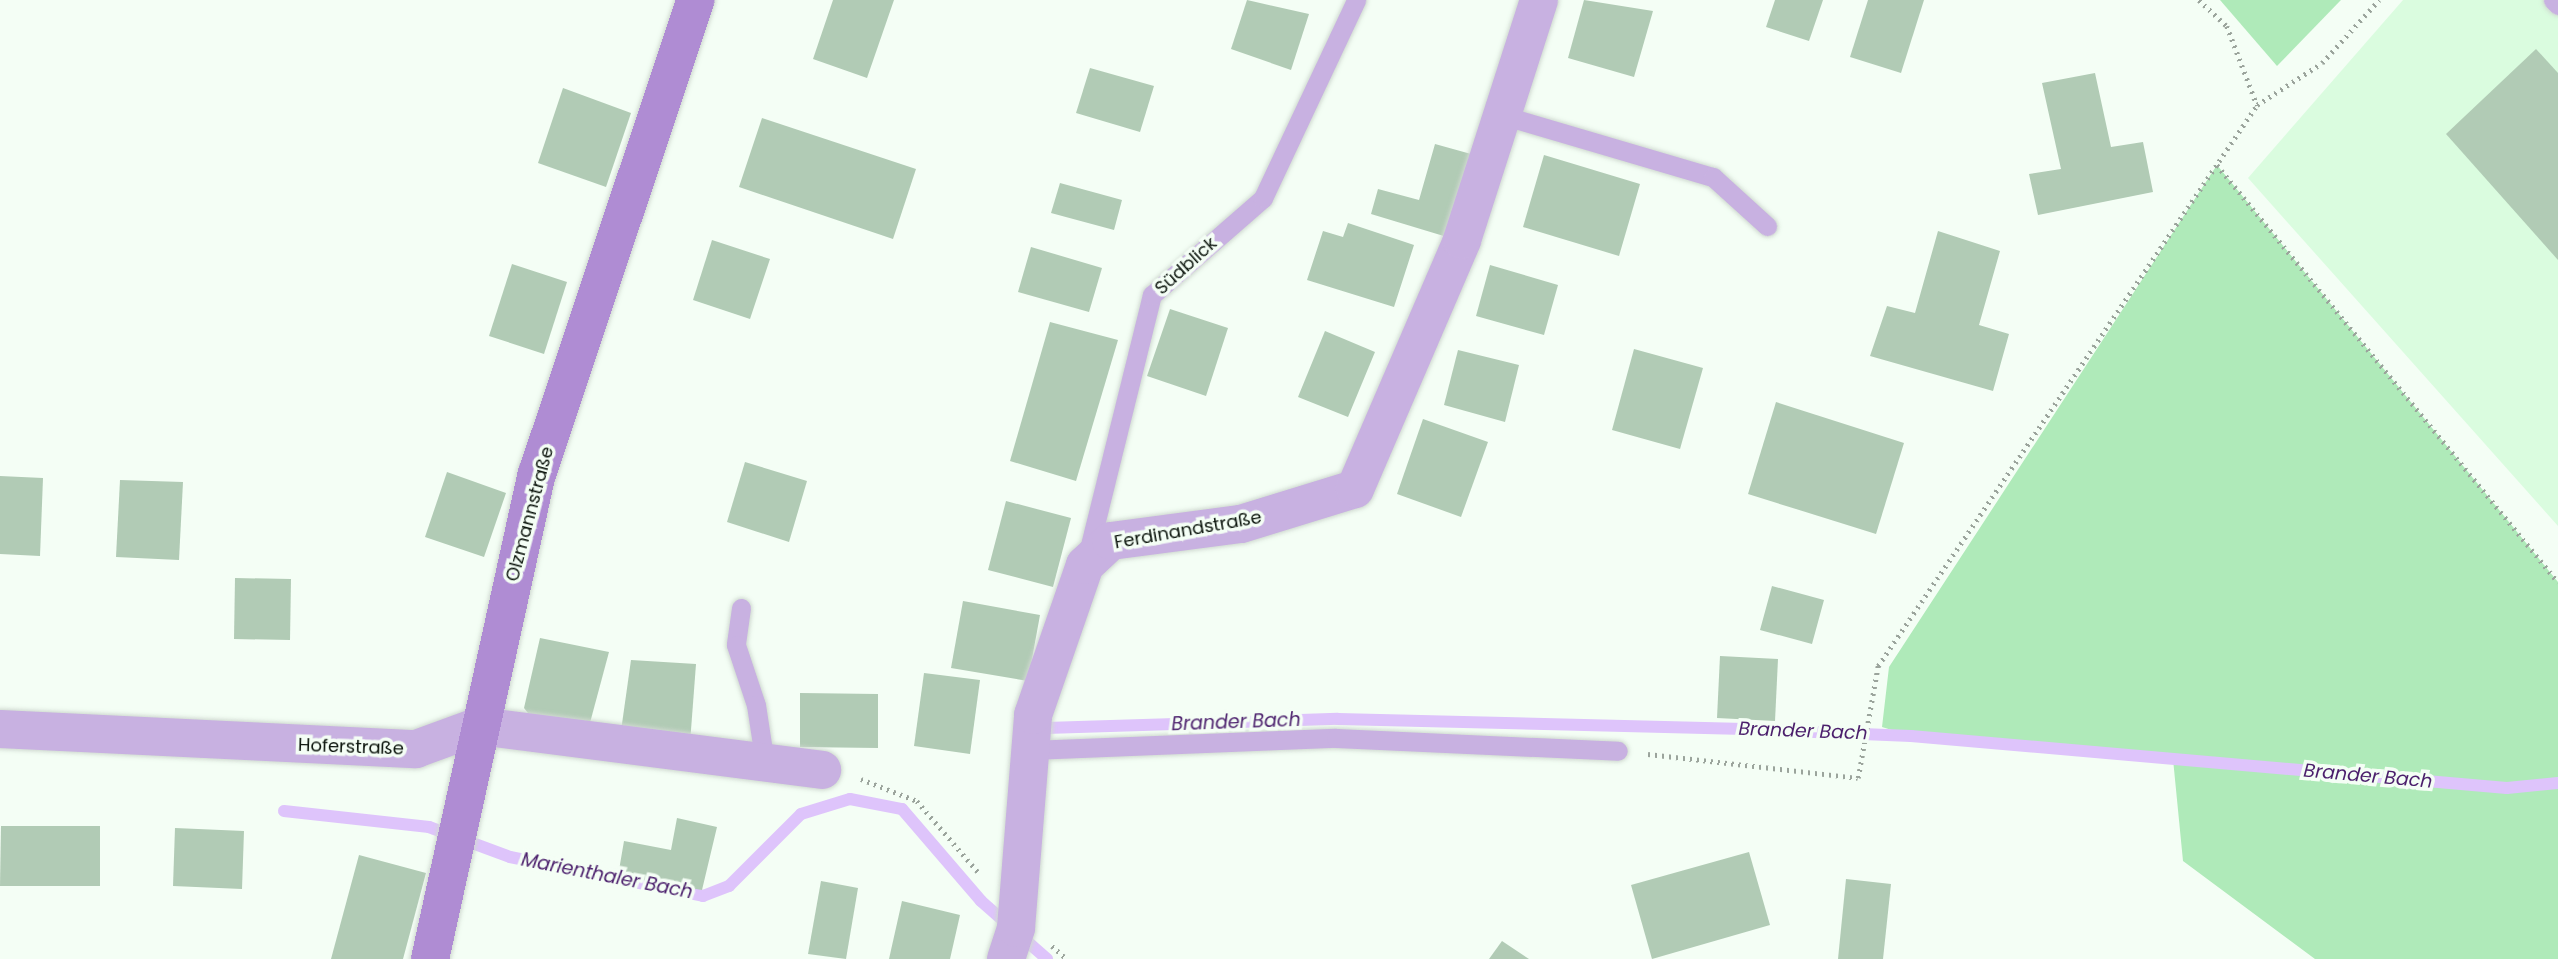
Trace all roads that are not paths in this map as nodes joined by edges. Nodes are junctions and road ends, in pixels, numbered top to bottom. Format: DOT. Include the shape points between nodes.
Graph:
graph roads {
  1 [pos="696,0"];
  2 [pos="1356,0"];
  3 [pos="1539,0"];
  4 [pos="2553,0"];
  5 [pos="2558,5"];
  6 [pos="1502,115"];
  7 [pos="1767,226"];
  8 [pos="1085,565"];
  9 [pos="741,608"];
  10 [pos="479,726"];
  11 [pos="0,729"];
  12 [pos="1031,750"];
  13 [pos="1618,751"];
  14 [pos="765,764"];
  15 [pos="821,770"];
  16 [pos="1012,937"];
  17 [pos="430,959"];
  1 -- 10 [label="main road, Olzmannstraße" via="537,474"];
  2 -- 8 [label="lane, Südblick" via="1263,198 1152,295"];
  3 -- 6 [label="street, Ferdinandstraße"];
  4 -- 5 [label="lane"];
  6 -- 7 [label="lane" via="1713,177"];
  6 -- 8 [label="street, Ferdinandstraße" via="1462,240 1355,489 1241,524 1111,541"];
  8 -- 12 [label="street, Ferdinandstraße" via="1033,715"];
  9 -- 14 [label="lane" via="736,646 757,705"];
  10 -- 11 [label="street, Hoferstraße" via="416,748"];
  10 -- 14 [label="street, Hoferstraße"];
  10 -- 17 [label="main road, Olzmannstraße" via="471,792"];
  12 -- 13 [label="lane" via="1336,738"];
  12 -- 16 [label="street, Ferdinandstraße"];
  14 -- 15 [label="street, Hoferstraße"];
}
